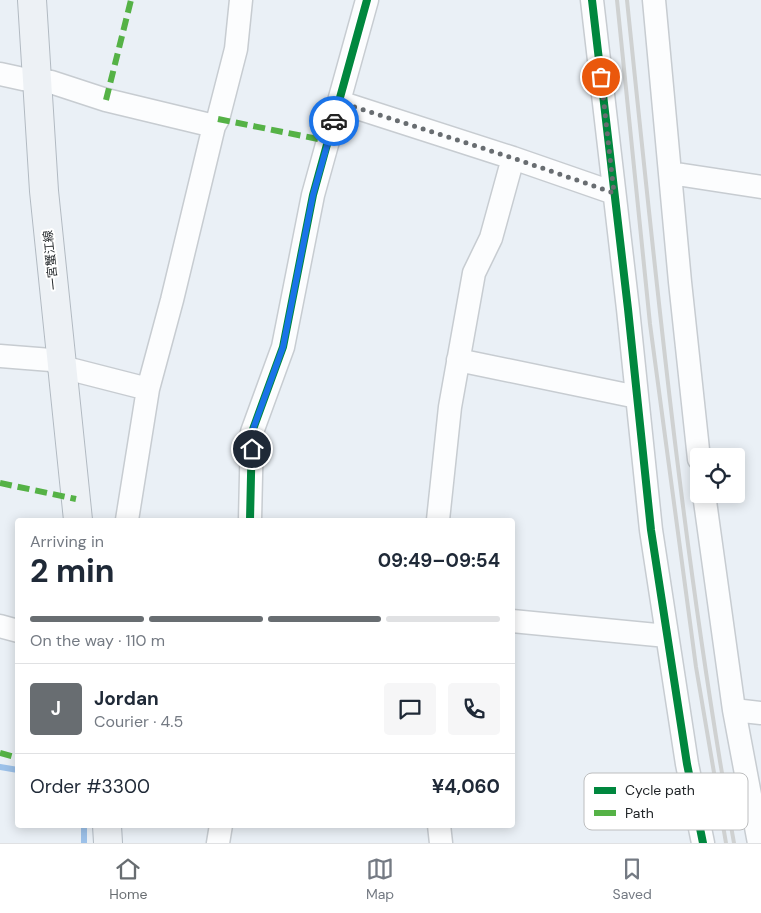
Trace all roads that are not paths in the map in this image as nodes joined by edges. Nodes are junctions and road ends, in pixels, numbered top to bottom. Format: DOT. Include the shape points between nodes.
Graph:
graph roads {
  1 [pos="32,0"];
  2 [pos="241,0"];
  3 [pos="367,0"];
  4 [pos="592,0"];
  5 [pos="654,0"];
  6 [pos="0,74"];
  7 [pos="36,81"];
  8 [pos="339,102"];
  9 [pos="214,126"];
  10 [pos="513,158"];
  11 [pos="670,173"];
  12 [pos="761,187"];
  13 [pos="614,193"];
  14 [pos="0,356"];
  15 [pos="458,360"];
  16 [pos="62,367"];
  17 [pos="148,389"];
  18 [pos="637,397"];
  19 [pos="698,448"];
  20 [pos="705,503"];
  21 [pos="78,518"];
  22 [pos="127,518"];
  23 [pos="250,518"];
  24 [pos="438,518"];
  25 [pos="515,621"];
  26 [pos="0,626"];
  27 [pos="15,630"];
  28 [pos="667,636"];
  29 [pos="734,710"];
  30 [pos="761,713"];
  31 [pos="689,773"];
  32 [pos="746,773"];
  33 [pos="748,784"];
  34 [pos="107,828"];
  35 [pos="220,828"];
  36 [pos="439,828"];
  37 [pos="700,830"];
  38 [pos="108,843"];
  39 [pos="218,843"];
  40 [pos="441,843"];
  41 [pos="703,843"];
  42 [pos="759,843"];
  1 -- 7 [label="main road, 一宮蟹江線"];
  2 -- 9 [label="street" via="236,49"];
  3 -- 8 [label="street"];
  4 -- 13 [label="street"];
  5 -- 11 [label="street"];
  6 -- 7 [label="street"];
  7 -- 9 [label="street"];
  7 -- 16 [label="main road, 一宮蟹江線"];
  8 -- 10 [label="street"];
  8 -- 23 [label="street" via="313,195 283,347 252,432"];
  9 -- 17 [label="street"];
  10 -- 13 [label="street"];
  10 -- 15 [label="street" via="491,238 474,273"];
  11 -- 12 [label="street"];
  11 -- 19 [label="street"];
  13 -- 18 [label="street"];
  14 -- 16 [label="street" via="50,360"];
  15 -- 18 [label="street"];
  15 -- 24 [label="street"];
  16 -- 17 [label="street"];
  16 -- 21 [label="main road, 一宮蟹江線"];
  17 -- 22 [label="street"];
  18 -- 28 [label="street" via="651,530"];
  20 -- 29 [label="street"];
  25 -- 28 [label="street"];
  26 -- 27 [label="street"];
  28 -- 31 [label="street"];
  29 -- 30 [label="street"];
  29 -- 32 [label="street"];
  33 -- 42 [label="street"];
  34 -- 38 [label="main road"];
  35 -- 39 [label="street"];
  36 -- 40 [label="street"];
  37 -- 41 [label="street"];
}
